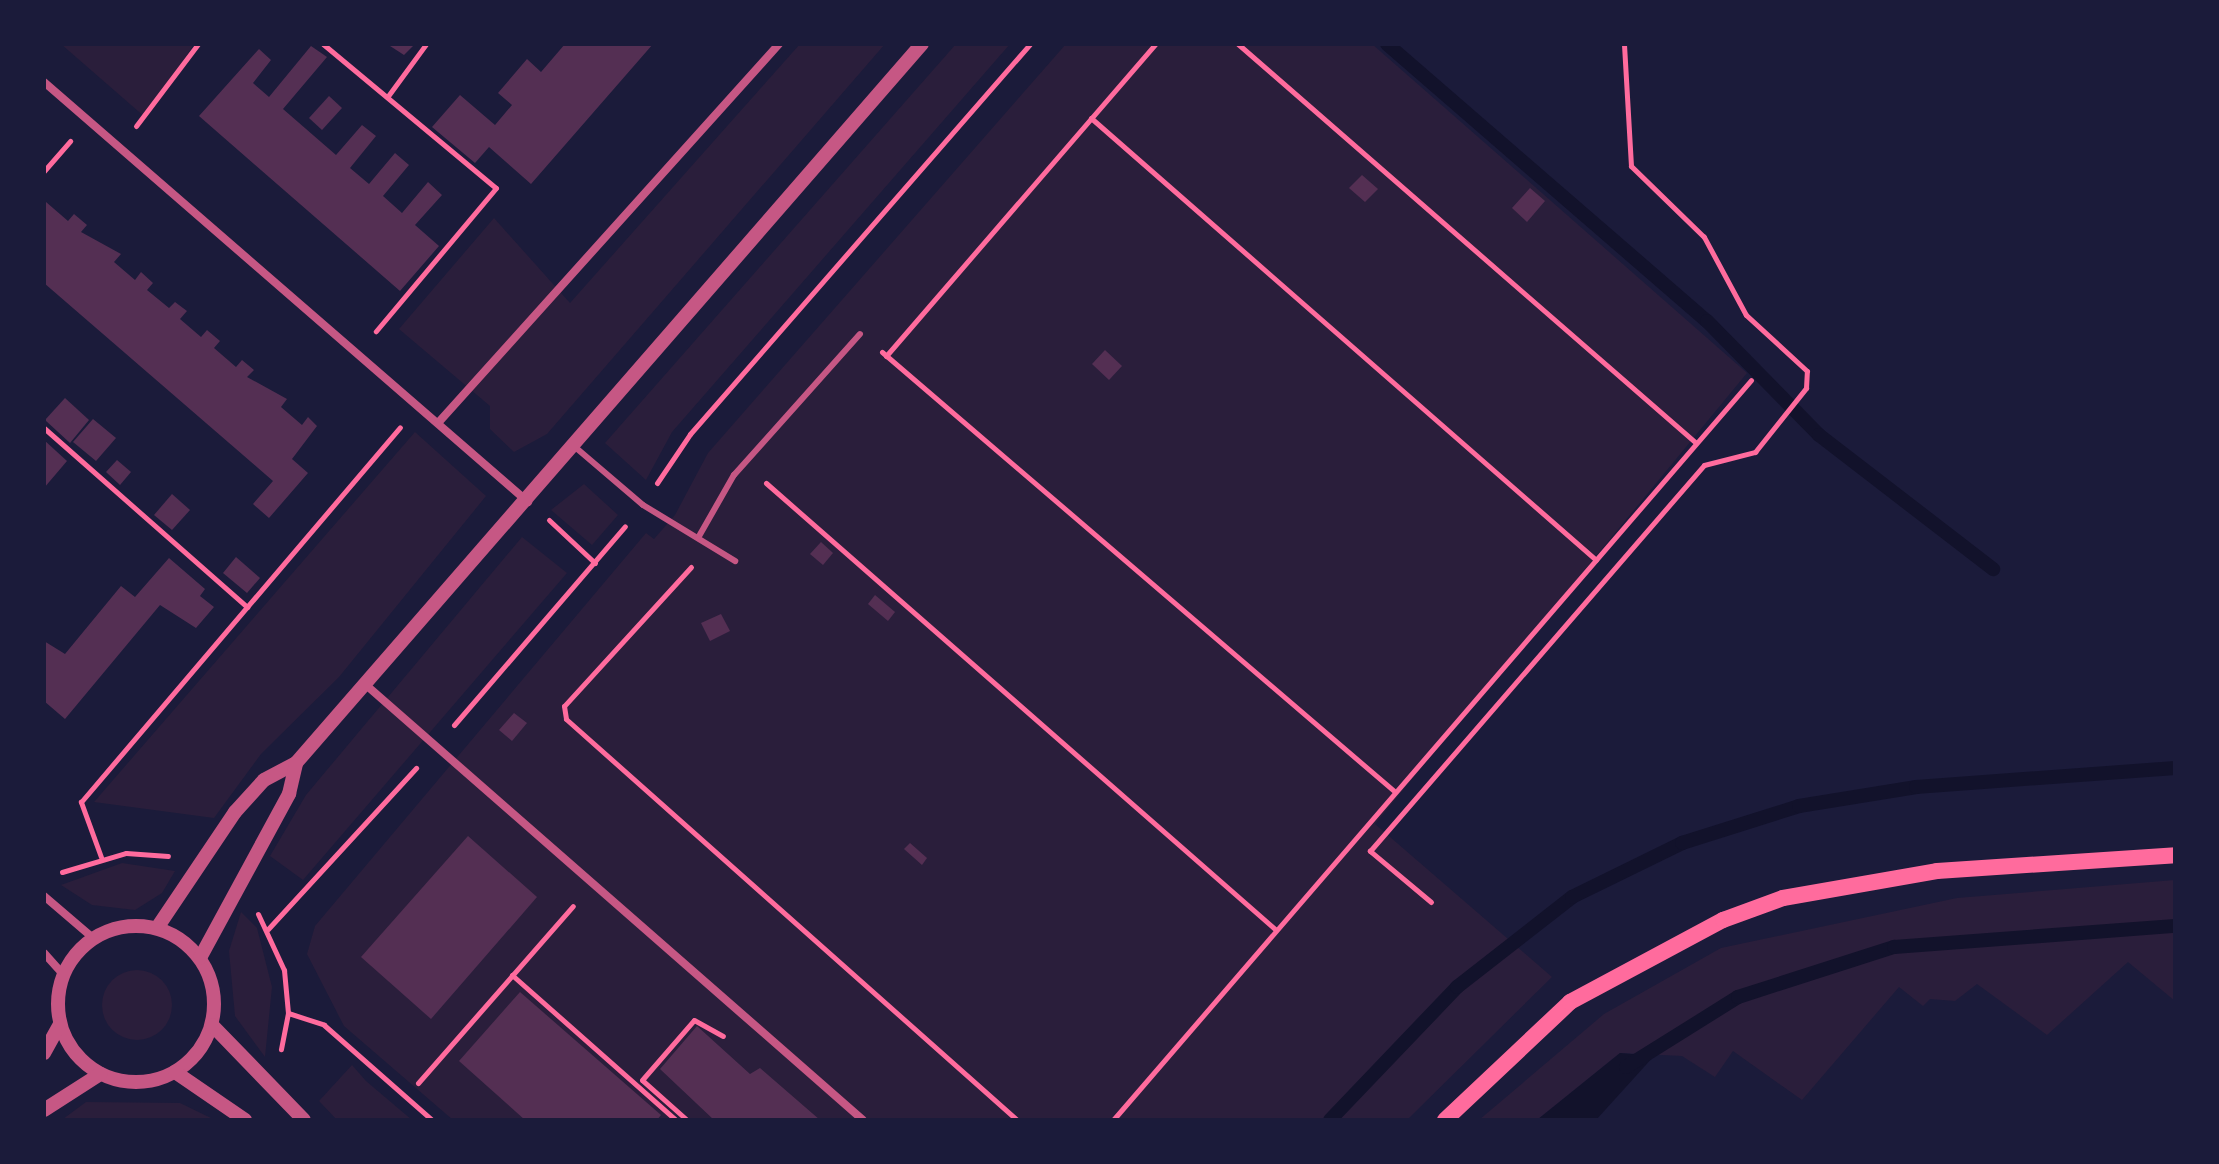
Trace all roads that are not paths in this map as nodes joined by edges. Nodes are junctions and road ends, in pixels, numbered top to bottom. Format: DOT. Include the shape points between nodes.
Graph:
graph roads {
  1 [pos="779,44"];
  2 [pos="922,44"];
  3 [pos="44,82"];
  4 [pos="860,334"];
  5 [pos="438,423"];
  6 [pos="575,447"];
  7 [pos="529,502"];
  8 [pos="698,538"];
  9 [pos="735,561"];
  10 [pos="366,685"];
  11 [pos="296,763"];
  12 [pos="2175,855"];
  13 [pos="44,896"];
  14 [pos="157,928"];
  15 [pos="93,938"];
  16 [pos="44,953"];
  17 [pos="200,958"];
  18 [pos="63,974"];
  19 [pos="60,1024"];
  20 [pos="212,1025"];
  21 [pos="44,1053"];
  22 [pos="175,1072"];
  23 [pos="100,1074"];
  24 [pos="44,1110"];
  25 [pos="245,1120"];
  26 [pos="304,1120"];
  27 [pos="863,1120"];
  28 [pos="1445,1120"];
  1 -- 5 [label="street"];
  2 -- 6 [label="street"];
  3 -- 5 [label="street"];
  4 -- 8 [label="lane" via="744,464"];
  5 -- 7 [label="street"];
  6 -- 7 [label="street"];
  6 -- 8 [label="lane"];
  7 -- 10 [label="street"];
  8 -- 9 [label="lane"];
  10 -- 11 [label="street"];
  10 -- 27 [label="street"];
  11 -- 14 [label="street" via="264,780 235,812"];
  11 -- 17 [label="street" via="289,794"];
  12 -- 28 [label="main road" via="1937,871 1783,898 1723,920 1570,1002"];
  13 -- 15 [label="street"];
  14 -- 15 [label="street" via="131,925"];
  14 -- 17 [label="street"];
  15 -- 18 [label="street"];
  16 -- 18 [label="street"];
  17 -- 20 [label="street" via="212,984"];
  18 -- 19 [label="street"];
  19 -- 21 [label="street"];
  19 -- 23 [label="street" via="71,1048"];
  20 -- 22 [label="street"];
  20 -- 26 [label="street"];
  22 -- 23 [label="street" via="138,1083"];
  22 -- 25 [label="street"];
  23 -- 24 [label="street"];
}
